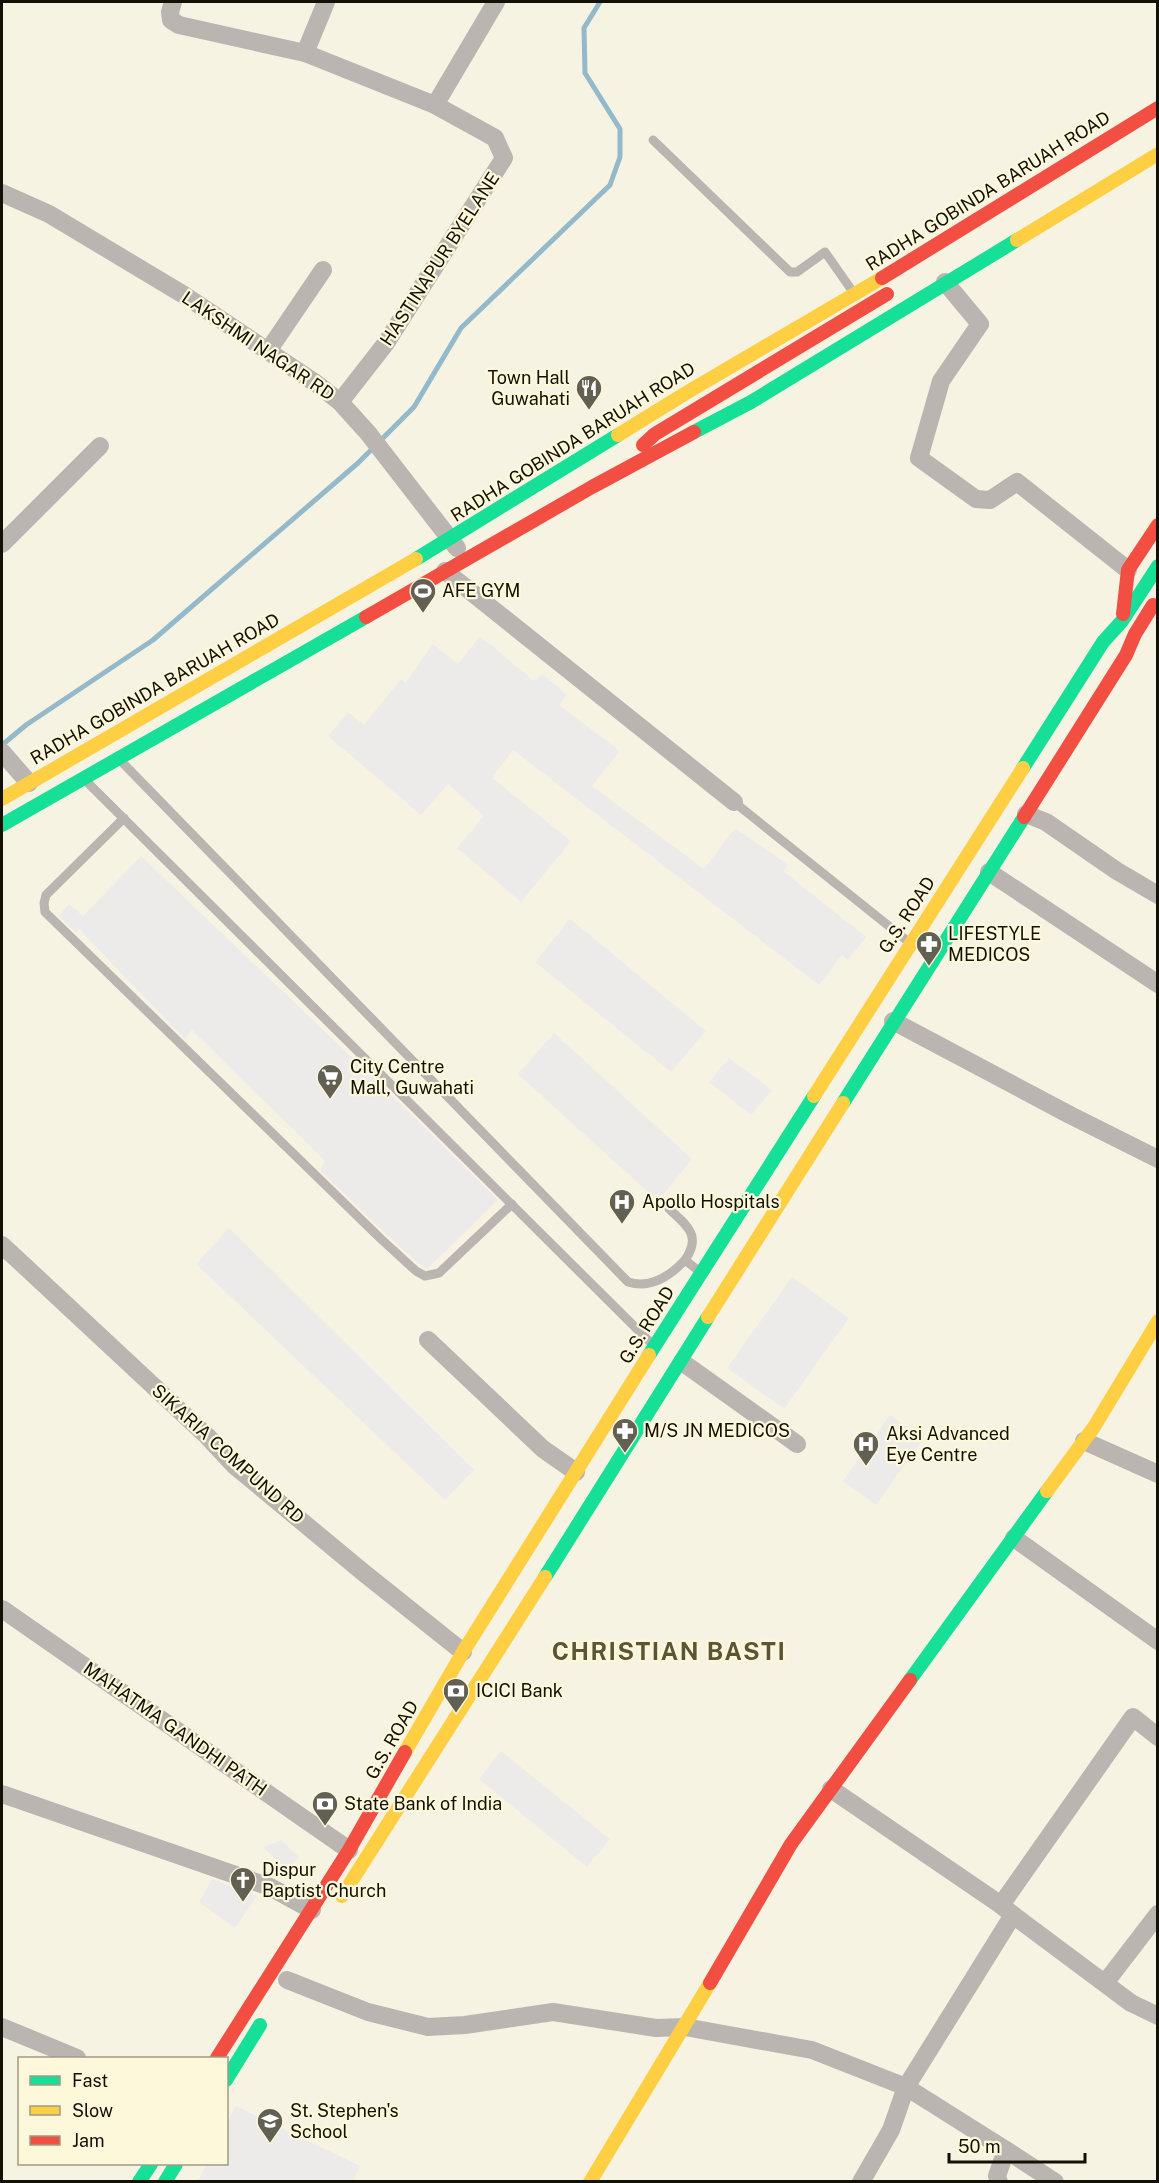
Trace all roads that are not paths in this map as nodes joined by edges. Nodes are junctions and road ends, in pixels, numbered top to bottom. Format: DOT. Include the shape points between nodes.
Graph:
graph roads {
  1 [pos="173,2"];
  2 [pos="326,2"];
  3 [pos="496,2"];
  4 [pos="305,53"];
  5 [pos="435,105"];
  6 [pos="1158,108"];
  7 [pos="653,140"];
  8 [pos="1158,154"];
  9 [pos="2,193"];
  10 [pos="323,270"];
  11 [pos="945,282"];
  12 [pos="898,288"];
  13 [pos="855,293"];
  14 [pos="268,351"];
  15 [pos="340,402"];
  16 [pos="655,434"];
  17 [pos="100,446"];
  18 [pos="592,451"];
  19 [pos="606,479"];
  20 [pos="1158,525"];
  21 [pos="450,538"];
  22 [pos="2,544"];
  23 [pos="464,560"];
  24 [pos="1158,566"];
  25 [pos="1128,570"];
  26 [pos="445,571"];
  27 [pos="1158,598"];
  28 [pos="1158,617"];
  29 [pos="1122,621"];
  30 [pos="1135,634"];
  31 [pos="2,752"];
  32 [pos="117,758"];
  33 [pos="82,778"];
  34 [pos="29,783"];
  35 [pos="2,799"];
  36 [pos="734,802"];
  37 [pos="1026,814"];
  38 [pos="124,818"];
  39 [pos="2,825"];
  40 [pos="988,872"];
  41 [pos="1158,895"];
  42 [pos="910,943"];
  43 [pos="1158,984"];
  44 [pos="893,1021"];
  45 [pos="1158,1159"];
  46 [pos="512,1204"];
  47 [pos="669,1209"];
  48 [pos="2,1245"];
  49 [pos="685,1260"];
  50 [pos="701,1273"];
  51 [pos="682,1279"];
  52 [pos="1155,1333"];
  53 [pos="428,1340"];
  54 [pos="655,1346"];
  55 [pos="682,1362"];
  56 [pos="1084,1441"];
  57 [pos="797,1444"];
  58 [pos="576,1472"];
  59 [pos="1158,1474"];
  60 [pos="1014,1538"];
  61 [pos="2,1609"];
  62 [pos="1158,1641"];
  63 [pos="463,1652"];
  64 [pos="1158,1737"];
  65 [pos="831,1789"];
  66 [pos="2,1794"];
  67 [pos="349,1850"];
  68 [pos="312,1910"];
  69 [pos="1007,1910"];
  70 [pos="332,1911"];
  71 [pos="1158,1914"];
  72 [pos="287,1980"];
  73 [pos="1105,1983"];
  74 [pos="268,2010"];
  75 [pos="1158,2016"];
  76 [pos="685,2026"];
  77 [pos="2,2027"];
  78 [pos="74,2057"];
  79 [pos="218,2057"];
  80 [pos="228,2077"];
  81 [pos="906,2087"];
  82 [pos="1006,2150"];
  83 [pos="150,2165"];
  84 [pos="175,2165"];
  85 [pos="139,2181"];
  86 [pos="165,2181"];
  87 [pos="590,2181"];
  88 [pos="861,2181"];
  89 [pos="999,2181"];
  90 [pos="1055,2181"];
  1 -- 4 [label="street, HASTINAPUR BYELANE" via="171,21 179,25"];
  2 -- 4 [label="street"];
  3 -- 5 [label="street"];
  4 -- 5 [label="street, HASTINAPUR BYELANE"];
  5 -- 15 [label="street, HASTINAPUR BYELANE" via="495,138 504,158 386,343"];
  6 -- 13 [label="main road, RADHA GOBINDA BARUAH ROAD"];
  7 -- 13 [label="lane" via="790,272 797,272 825,252"];
  8 -- 11 [label="main road"];
  9 -- 14 [label="street, LAKSHMI NAGAR RD" via="49,214"];
  10 -- 14 [label="street"];
  11 -- 19 [label="main road" via="751,402"];
  11 -- 25 [label="street" via="981,324 941,381 920,458 976,499 990,500 1017,482"];
  12 -- 16 [label="main road"];
  13 -- 18 [label="main road, RADHA GOBINDA BARUAH ROAD"];
  14 -- 15 [label="street, LAKSHMI NAGAR RD"];
  15 -- 21 [label="street, LAKSHMI NAGAR RD"];
  16 -- 18 [label="main road"];
  16 -- 19 [label="main road"];
  17 -- 22 [label="street"];
  18 -- 21 [label="main road, RADHA GOBINDA BARUAH ROAD"];
  19 -- 23 [label="main road"];
  20 -- 25 [label="main road"];
  21 -- 23 [label="street, LAKSHMI NAGAR RD"];
  21 -- 34 [label="main road, RADHA GOBINDA BARUAH ROAD"];
  23 -- 26 [label="main road"];
  24 -- 29 [label="main road, G.S. ROAD"];
  25 -- 29 [label="main road"];
  26 -- 32 [label="main road"];
  26 -- 36 [label="street"];
  27 -- 30 [label="main road"];
  28 -- 30 [label="main road"];
  29 -- 42 [label="main road, G.S. ROAD" via="1102,642"];
  30 -- 37 [label="main road" via="1126,655"];
  31 -- 34 [label="street"];
  32 -- 33 [label="main road"];
  32 -- 51 [label="lane" via="628,1282 639,1285"];
  33 -- 38 [label="lane"];
  33 -- 39 [label="main road"];
  34 -- 35 [label="main road, RADHA GOBINDA BARUAH ROAD"];
  36 -- 42 [label="lane"];
  37 -- 40 [label="main road"];
  37 -- 41 [label="street" via="1046,822"];
  38 -- 46 [label="lane"];
  38 -- 46 [label="lane" via="46,895 45,912 416,1271 425,1276 439,1273"];
  40 -- 43 [label="street"];
  40 -- 44 [label="main road"];
  42 -- 50 [label="main road, G.S. ROAD"];
  44 -- 45 [label="street"];
  44 -- 55 [label="main road"];
  46 -- 54 [label="lane"];
  47 -- 49 [label="lane" via="688,1226 693,1241"];
  48 -- 63 [label="street, SIKARIA COMPUND RD" via="236,1466"];
  49 -- 50 [label="lane"];
  49 -- 51 [label="lane"];
  50 -- 51 [label="main road, G.S. ROAD"];
  51 -- 54 [label="main road, G.S. ROAD"];
  52 -- 56 [label="main road"];
  53 -- 58 [label="street" via="543,1449"];
  54 -- 58 [label="main road, G.S. ROAD"];
  55 -- 57 [label="street"];
  55 -- 70 [label="main road"];
  56 -- 59 [label="street"];
  56 -- 60 [label="main road"];
  58 -- 63 [label="main road, G.S. ROAD"];
  60 -- 62 [label="street"];
  60 -- 65 [label="main road"];
  61 -- 67 [label="street, MAHATMA GANDHI PATH"];
  63 -- 67 [label="main road, G.S. ROAD"];
  64 -- 69 [label="street" via="1133,1716"];
  65 -- 69 [label="street"];
  65 -- 76 [label="main road" via="791,1844"];
  66 -- 68 [label="street" via="270,1887"];
  67 -- 68 [label="main road, G.S. ROAD"];
  68 -- 79 [label="main road, G.S. ROAD"];
  69 -- 73 [label="street"];
  69 -- 81 [label="street"];
  71 -- 73 [label="street"];
  72 -- 76 [label="street" via="368,2012 428,2027 553,2013 656,2028"];
  73 -- 75 [label="street" via="1131,2003"];
  74 -- 80 [label="main road"];
  76 -- 81 [label="street" via="812,2050"];
  76 -- 87 [label="main road"];
  77 -- 78 [label="street"];
  81 -- 82 [label="street"];
  81 -- 88 [label="street" via="891,2130"];
  82 -- 89 [label="street" via="997,2176"];
  82 -- 90 [label="street"];
  83 -- 85 [label="main road"];
  84 -- 86 [label="main road"];
}
